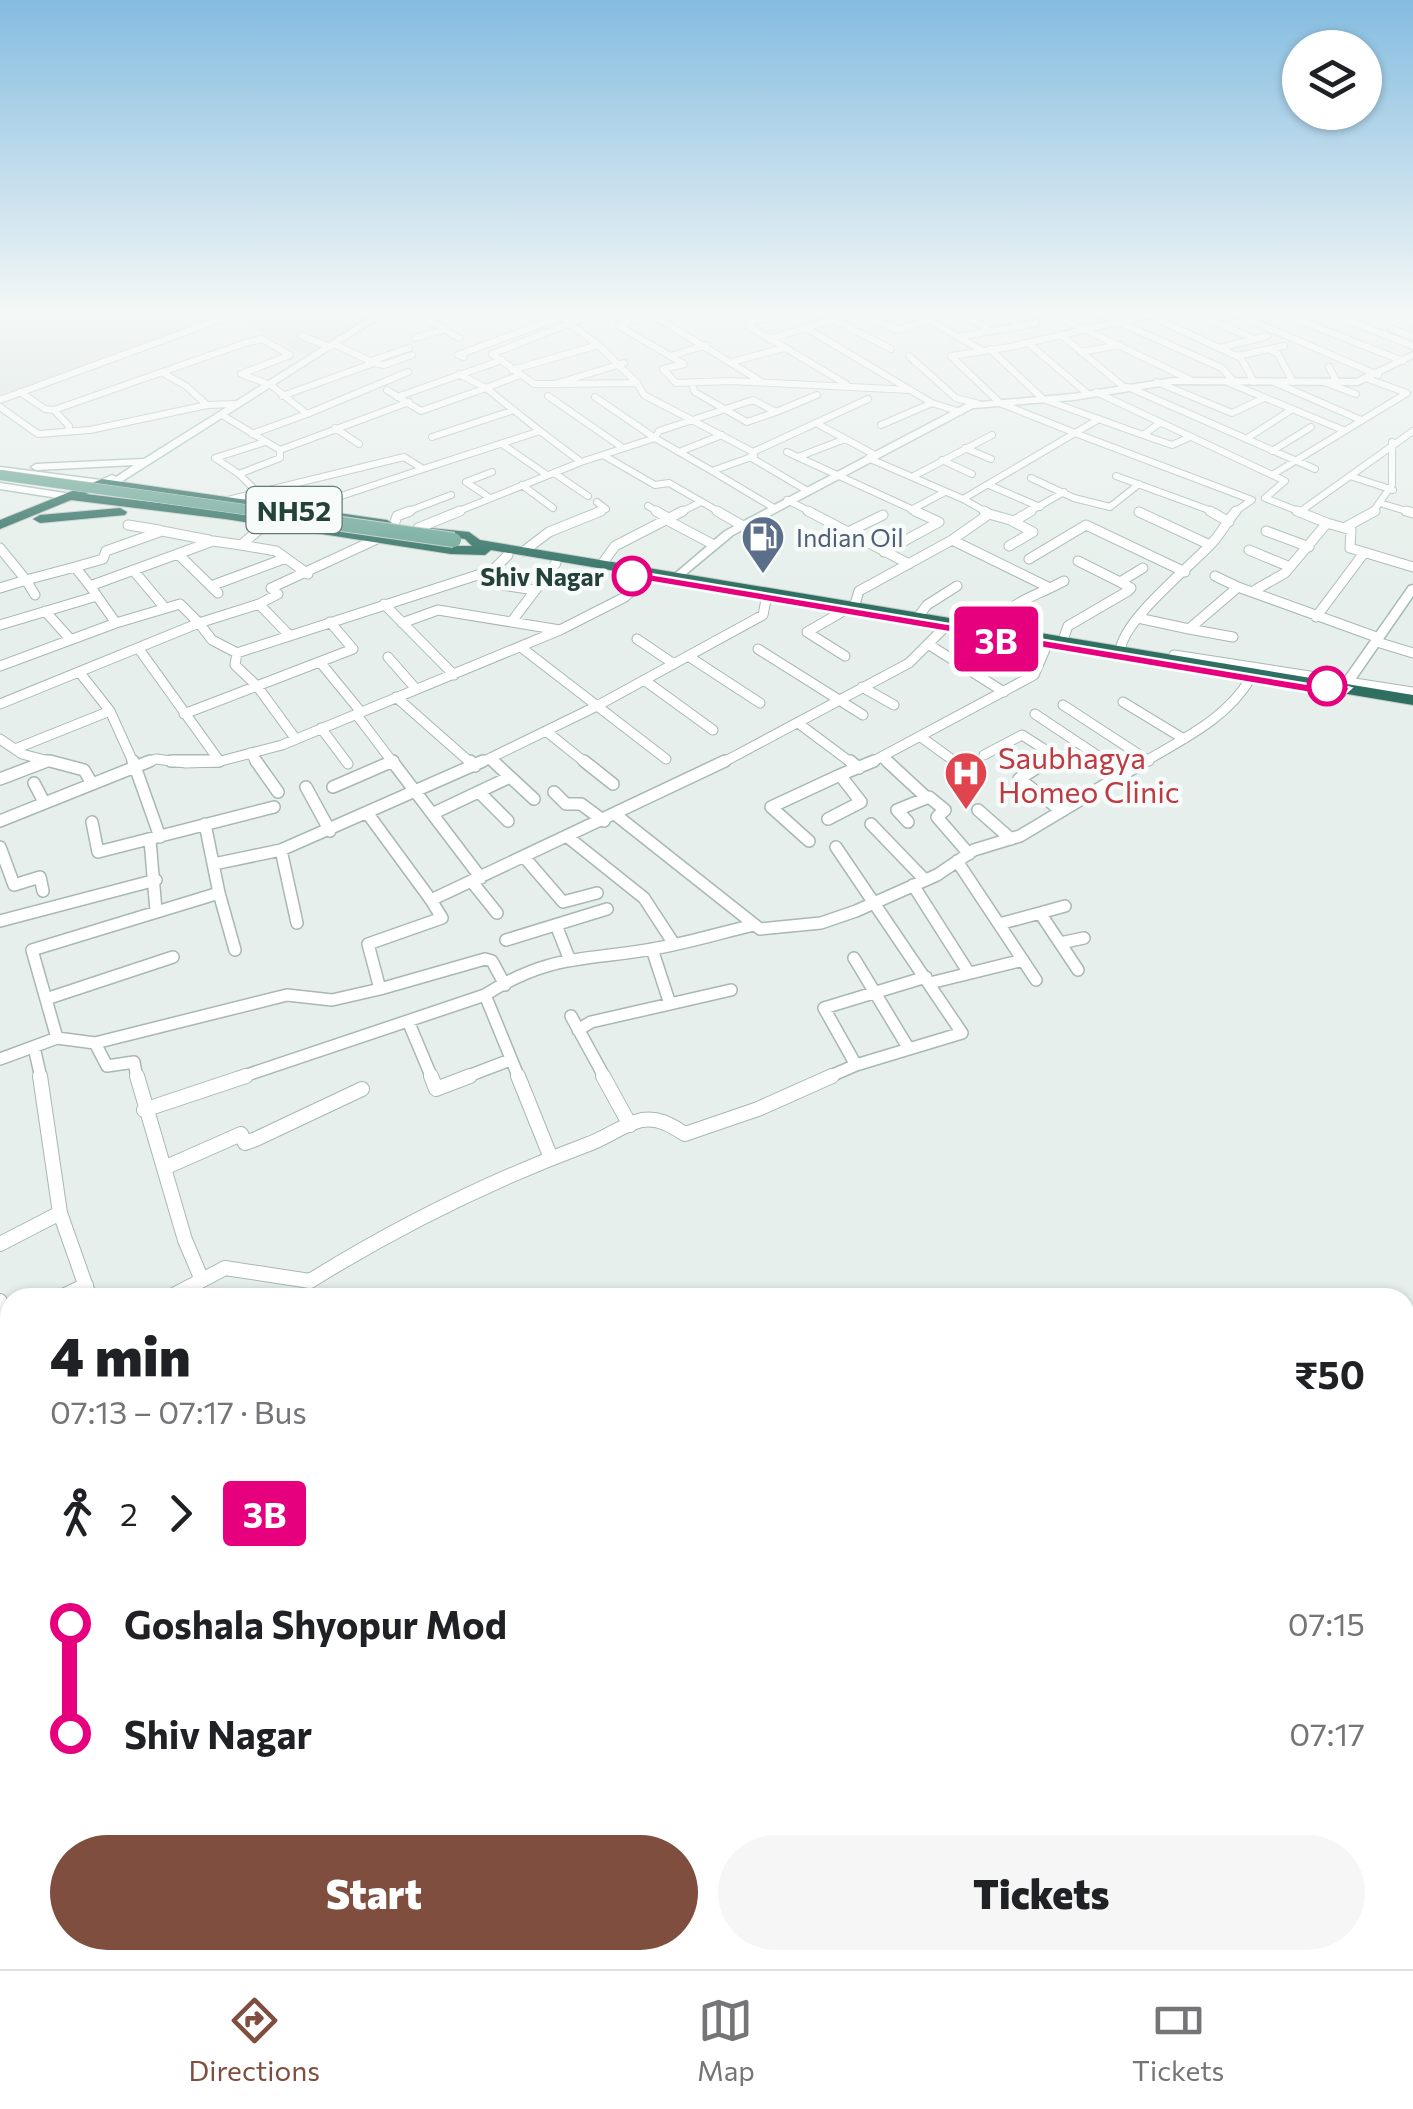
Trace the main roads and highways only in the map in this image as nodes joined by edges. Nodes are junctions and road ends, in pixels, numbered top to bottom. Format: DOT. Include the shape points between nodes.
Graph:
graph roads {
  1 [pos="1,476"];
  2 [pos="29,490"];
  3 [pos="77,498"];
  4 [pos="225,508"];
  5 [pos="177,509"];
  6 [pos="29,517"];
  7 [pos="0,527"];
  8 [pos="452,542"];
  9 [pos="516,553"];
  10 [pos="847,610"];
  11 [pos="1054,645"];
  12 [pos="1344,688"];
  13 [pos="1413,702"];
  1 -- 8 [label="main road, bridge"];
  2 -- 6 [label="highway"];
  3 -- 4 [label="highway, NH52" via="106,484"];
  3 -- 5 [label="highway, NH52"];
  3 -- 6 [label="highway, NH52"];
  4 -- 5 [label="highway, NH52"];
  4 -- 9 [label="highway, NH52" via="418,528"];
  4 -- 9 [label="highway, NH52" via="268,522"];
  5 -- 6 [label="highway"];
  6 -- 7 [label="highway, NH52"];
  9 -- 10 [label="highway, NH52"];
  9 -- 10 [label="highway, NH52"];
  10 -- 11 [label="highway, NH52"];
  10 -- 11 [label="highway, NH52"];
  11 -- 12 [label="highway, NH52"];
  11 -- 12 [label="highway, NH52"];
  12 -- 13 [label="highway, NH52"];
}
